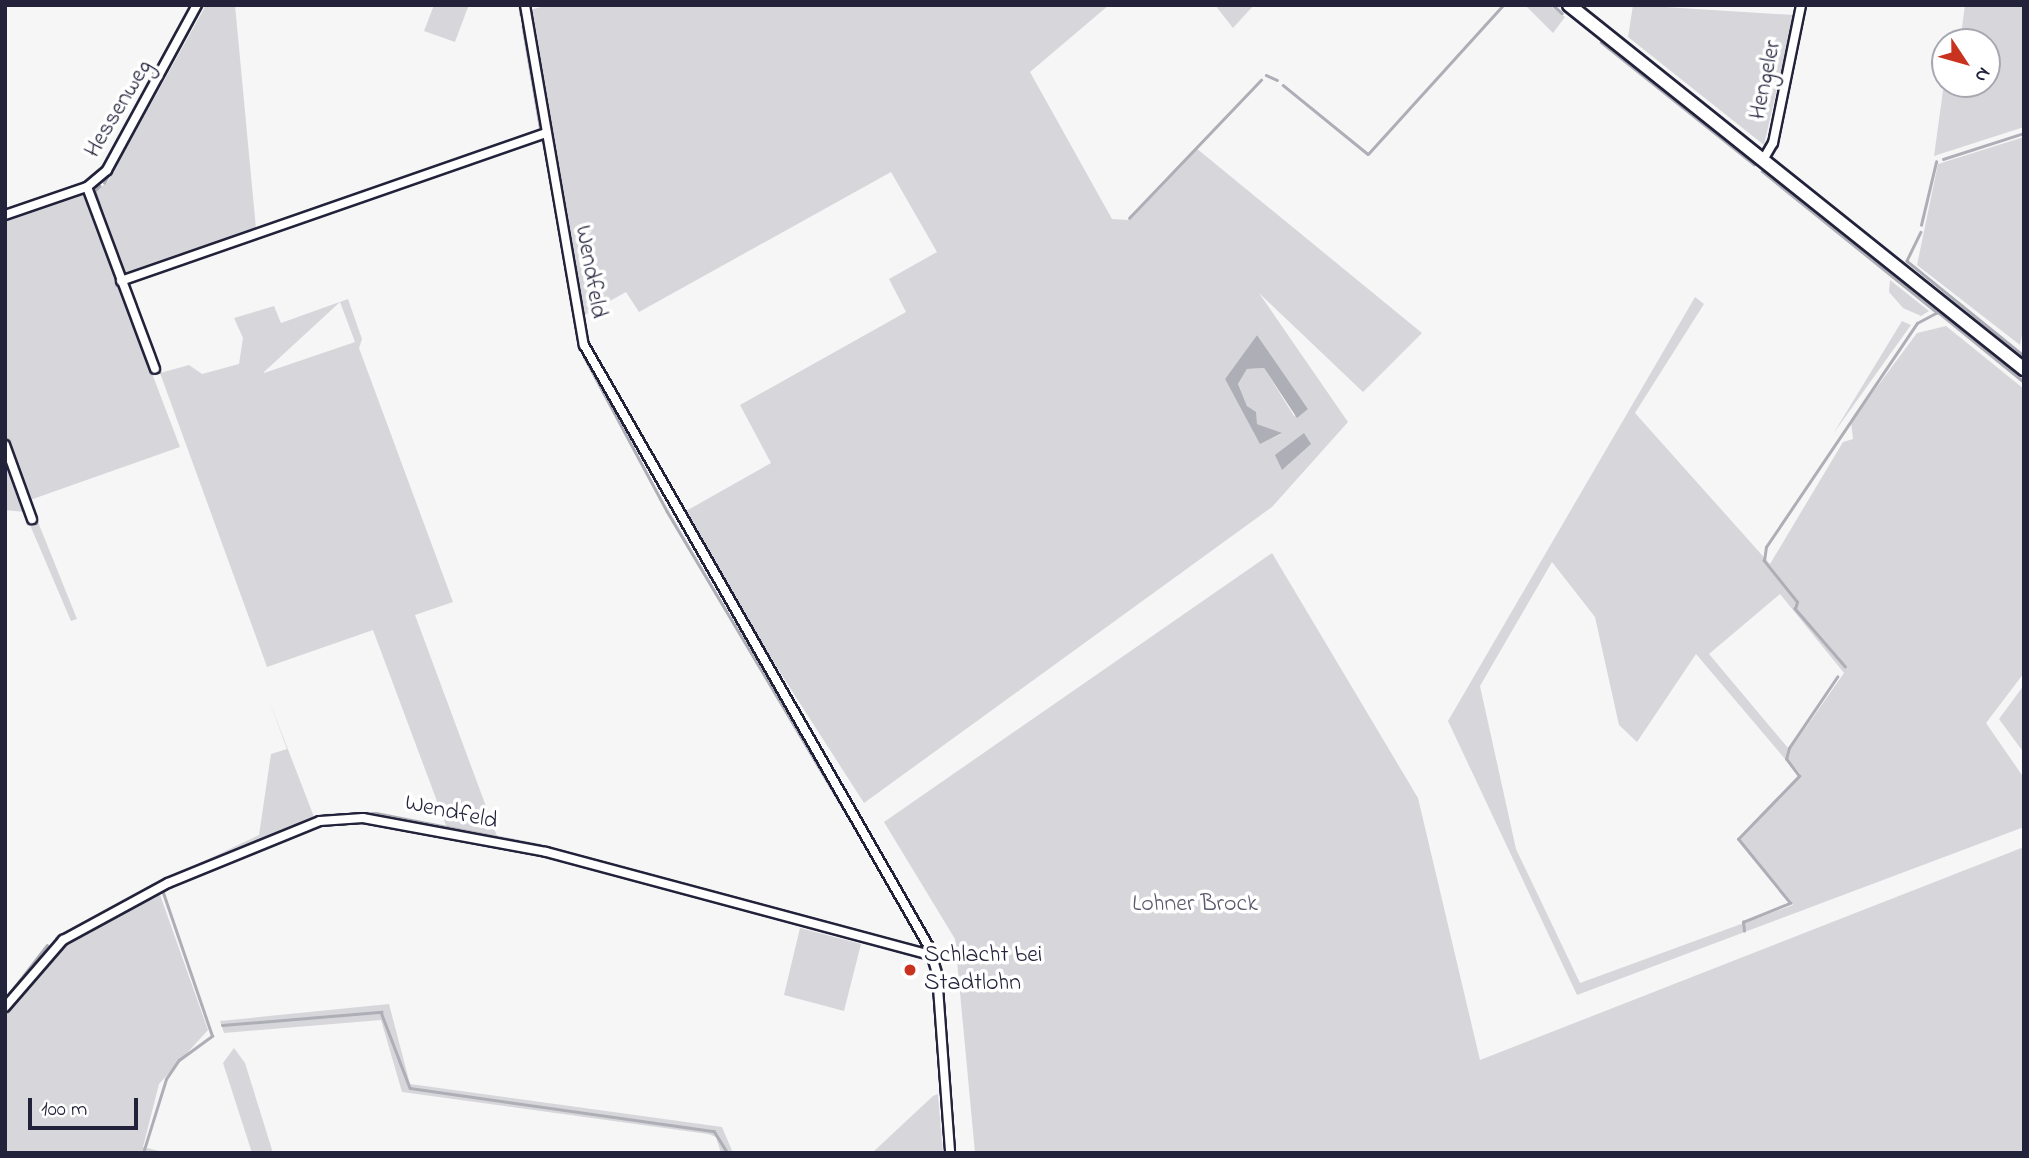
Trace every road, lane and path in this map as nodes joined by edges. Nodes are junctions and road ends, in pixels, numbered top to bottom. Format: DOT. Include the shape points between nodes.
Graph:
graph roads {
  1 [pos="197,5"];
  2 [pos="525,5"];
  3 [pos="1569,5"];
  4 [pos="1801,5"];
  5 [pos="545,133"];
  6 [pos="1763,160"];
  7 [pos="87,187"];
  8 [pos="5,215"];
  9 [pos="121,281"];
  10 [pos="155,369"];
  11 [pos="2024,369"];
  12 [pos="5,445"];
  13 [pos="33,519"];
  14 [pos="933,956"];
  15 [pos="5,1007"];
  16 [pos="950,1153"];
  1 -- 7 [label="street, Hessenweg" via="120,149"];
  2 -- 5 [label="street, Wendfeld"];
  3 -- 6 [label="main road"];
  4 -- 6 [label="street, Hengeler" via="1773,143"];
  5 -- 9 [label="street"];
  5 -- 14 [label="street, Wendfeld" via="587,352"];
  6 -- 11 [label="main road"];
  7 -- 8 [label="street, Hessenweg"];
  7 -- 9 [label="street"];
  9 -- 10 [label="street"];
  12 -- 13 [label="street"];
  14 -- 15 [label="street, Wendfeld" via="546,852 363,818 320,821 169,883 63,940"];
  14 -- 16 [label="street, Wendfeld"];
}
